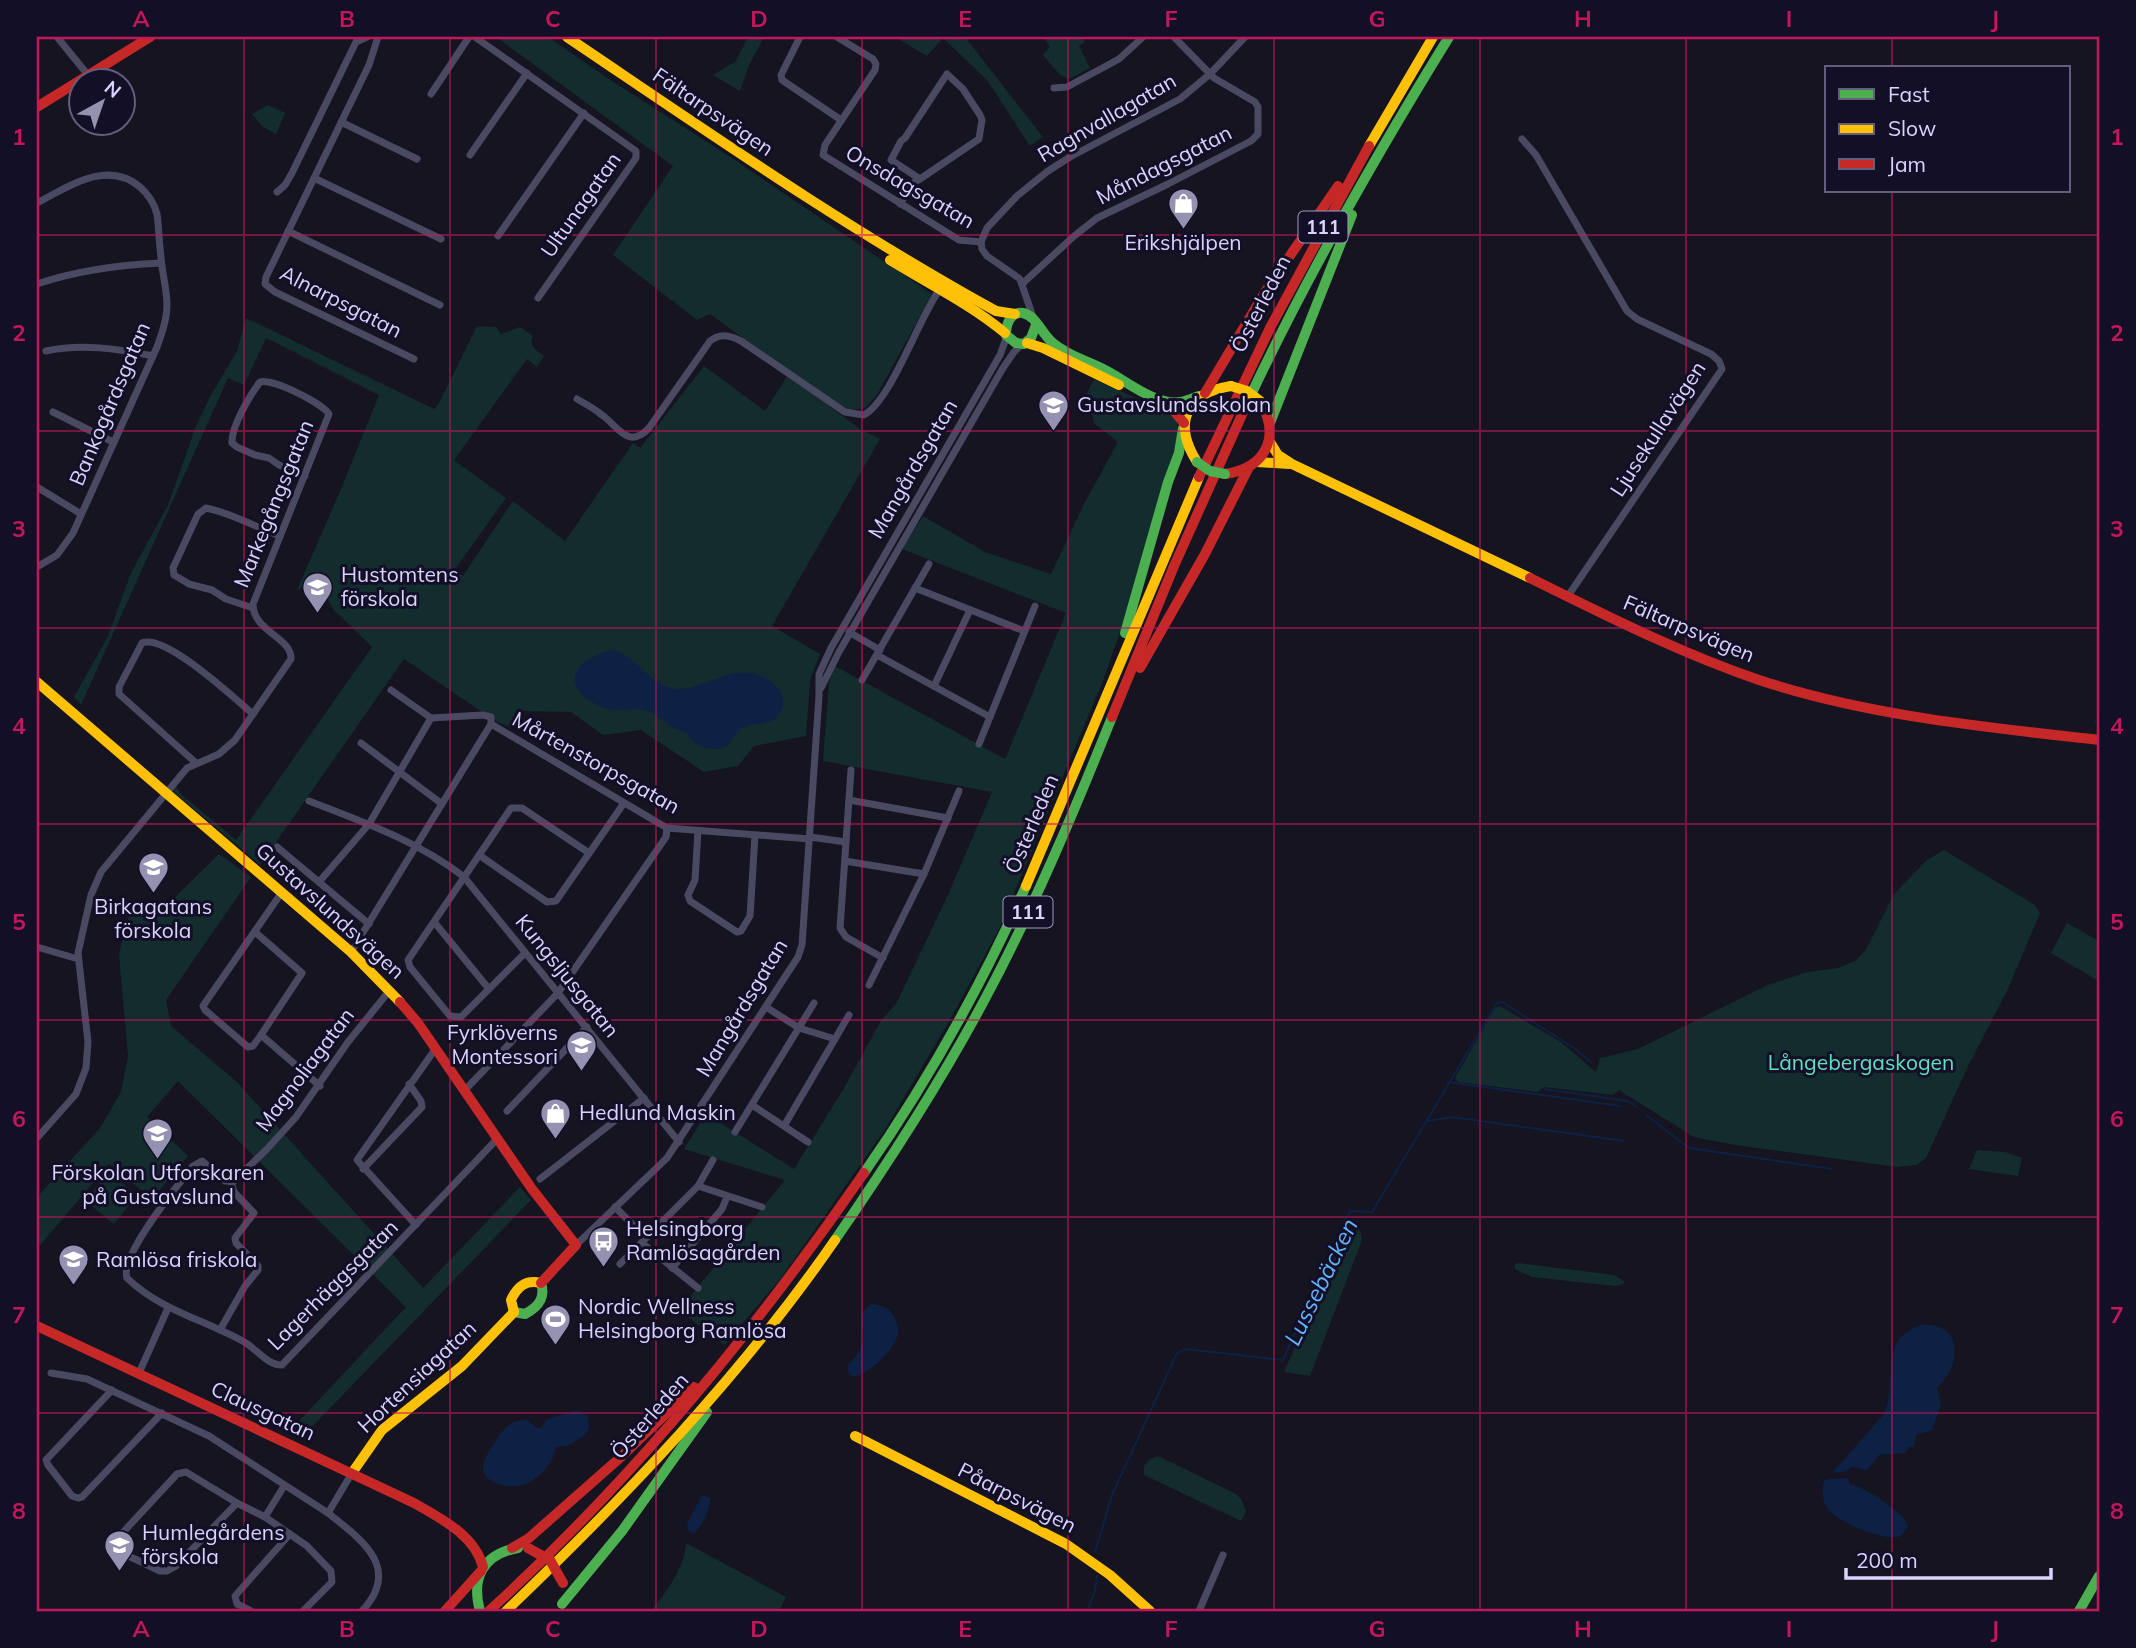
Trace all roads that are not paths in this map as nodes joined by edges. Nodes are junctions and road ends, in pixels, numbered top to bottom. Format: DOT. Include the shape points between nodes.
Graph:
graph roads {
  1 [pos="57,37"];
  2 [pos="150,37"];
  3 [pos="366,37"];
  4 [pos="377,37"];
  5 [pos="469,37"];
  6 [pos="475,37"];
  7 [pos="567,37"];
  8 [pos="800,37"];
  9 [pos="837,37"];
  10 [pos="1143,37"];
  11 [pos="1174,37"];
  12 [pos="1245,37"];
  13 [pos="1433,37"];
  14 [pos="1449,37"];
  15 [pos="81,66"];
  16 [pos="103,66"];
  17 [pos="527,73"];
  18 [pos="1210,74"];
  19 [pos="66,89"];
  20 [pos="1054,89"];
  21 [pos="430,94"];
  22 [pos="37,107"];
  23 [pos="584,113"];
  24 [pos="1399,118"];
  25 [pos="841,120"];
  26 [pos="341,122"];
  27 [pos="1373,138"];
  28 [pos="1522,139"];
  29 [pos="470,155"];
  30 [pos="417,159"];
  31 [pos="314,178"];
  32 [pos="920,179"];
  33 [pos="277,192"];
  34 [pos="37,203"];
  35 [pos="900,204"];
  36 [pos="837,220"];
  37 [pos="288,232"];
  38 [pos="498,236"];
  39 [pos="441,239"];
  40 [pos="981,242"];
  41 [pos="161,262"];
  42 [pos="37,284"];
  43 [pos="1024,288"];
  44 [pos="939,290"];
  45 [pos="957,291"];
  46 [pos="538,298"];
  47 [pos="440,305"];
  48 [pos="1016,313"];
  49 [pos="1035,323"];
  50 [pos="1006,335"];
  51 [pos="1024,343"];
  52 [pos="46,351"];
  53 [pos="153,356"];
  54 [pos="414,359"];
  55 [pos="1202,394"];
  56 [pos="577,399"];
  57 [pos="53,412"];
  58 [pos="1270,423"];
  59 [pos="1183,425"];
  60 [pos="113,442"];
  61 [pos="1269,442"];
  62 [pos="1292,464"];
  63 [pos="1253,466"];
  64 [pos="305,476"];
  65 [pos="37,487"];
  66 [pos="81,514"];
  67 [pos="280,537"];
  68 [pos="929,564"];
  69 [pos="37,567"];
  70 [pos="915,588"];
  71 [pos="1567,596"];
  72 [pos="1035,606"];
  73 [pos="253,608"];
  74 [pos="970,610"];
  75 [pos="842,628"];
  76 [pos="1024,632"];
  77 [pos="850,633"];
  78 [pos="878,652"];
  79 [pos="862,680"];
  80 [pos="37,682"];
  81 [pos="934,686"];
  82 [pos="391,690"];
  83 [pos="1109,691"];
  84 [pos="819,696"];
  85 [pos="253,715"];
  86 [pos="990,717"];
  87 [pos="1114,717"];
  88 [pos="431,718"];
  89 [pos="491,721"];
  90 [pos="2099,740"];
  91 [pos="361,743"];
  92 [pos="979,744"];
  93 [pos="195,762"];
  94 [pos="851,770"];
  95 [pos="399,772"];
  96 [pos="165,791"];
  97 [pos="959,791"];
  98 [pos="849,800"];
  99 [pos="309,801"];
  100 [pos="624,803"];
  101 [pos="442,804"];
  102 [pos="948,818"];
  103 [pos="369,824"];
  104 [pos="667,828"];
  105 [pos="698,831"];
  106 [pos="755,835"];
  107 [pos="810,838"];
  108 [pos="846,842"];
  109 [pos="416,845"];
  110 [pos="277,847"];
  111 [pos="589,853"];
  112 [pos="479,855"];
  113 [pos="845,861"];
  114 [pos="924,874"];
  115 [pos="464,877"];
  116 [pos="319,882"];
  117 [pos="282,892"];
  118 [pos="435,922"];
  119 [pos="369,923"];
  120 [pos="255,932"];
  121 [pos="37,947"];
  122 [pos="351,952"];
  123 [pos="525,953"];
  124 [pos="883,958"];
  125 [pos="78,959"];
  126 [pos="869,985"];
  127 [pos="489,989"];
  128 [pos="390,990"];
  129 [pos="558,993"];
  130 [pos="814,1003"];
  131 [pos="766,1007"];
  132 [pos="849,1015"];
  133 [pos="587,1027"];
  134 [pos="799,1028"];
  135 [pos="261,1035"];
  136 [pos="835,1038"];
  137 [pos="436,1048"];
  138 [pos="409,1084"];
  139 [pos="320,1086"];
  140 [pos="465,1090"];
  141 [pos="644,1098"];
  142 [pos="752,1105"];
  143 [pos="507,1111"];
  144 [pos="784,1126"];
  145 [pos="735,1132"];
  146 [pos="38,1135"];
  147 [pos="498,1138"];
  148 [pos="680,1142"];
  149 [pos="808,1142"];
  150 [pos="713,1160"];
  151 [pos="363,1169"];
  152 [pos="540,1179"];
  153 [pos="231,1182"];
  154 [pos="698,1186"];
  155 [pos="727,1197"];
  156 [pos="615,1207"];
  157 [pos="762,1207"];
  158 [pos="416,1225"];
  159 [pos="644,1240"];
  160 [pos="576,1245"];
  161 [pos="620,1264"];
  162 [pos="672,1268"];
  163 [pos="541,1283"];
  164 [pos="698,1287"];
  165 [pos="169,1308"];
  166 [pos="514,1312"];
  167 [pos="37,1326"];
  168 [pos="220,1330"];
  169 [pos="727,1355"];
  170 [pos="744,1359"];
  171 [pos="51,1373"];
  172 [pos="139,1373"];
  173 [pos="112,1390"];
  174 [pos="162,1413"];
  175 [pos="855,1436"];
  176 [pos="352,1474"];
  177 [pos="284,1486"];
  178 [pos="237,1503"];
  179 [pos="328,1513"];
  180 [pos="265,1517"];
  181 [pos="290,1534"];
  182 [pos="468,1540"];
  183 [pos="510,1549"];
  184 [pos="1223,1555"];
  185 [pos="482,1569"];
  186 [pos="2099,1576"];
  187 [pos="560,1608"];
  188 [pos="251,1611"];
  189 [pos="303,1611"];
  190 [pos="362,1611"];
  191 [pos="445,1611"];
  192 [pos="480,1611"];
  193 [pos="489,1611"];
  194 [pos="506,1611"];
  195 [pos="1150,1611"];
  196 [pos="1199,1611"];
  197 [pos="2079,1611"];
  1 -- 15 [label="street"];
  2 -- 16 [label="main road"];
  3 -- 33 [label="street" via="356,42 292,173"];
  4 -- 26 [label="street, Alnarpsgatan" via="369,65"];
  5 -- 21 [label="street"];
  6 -- 17 [label="street, Ultunagatan"];
  7 -- 36 [label="main road, Fältarpsvägen"];
  8 -- 25 [label="street, Onsdagsgatan" via="782,80"];
  9 -- 25 [label="street, Onsdagsgatan" via="876,64"];
  10 -- 20 [label="street" via="1119,59 1067,87"];
  11 -- 18 [label="street"];
  12 -- 18 [label="street, Ragnvallagatan"];
  13 -- 27 [label="main road, Österleden / 111"];
  14 -- 24 [label="main road, Österleden / 111"];
  17 -- 23 [label="street, Ultunagatan"];
  17 -- 29 [label="street"];
  18 -- 40 [label="street, Ragnvallagatan" via="1164,108 1048,171 998,215"];
  18 -- 43 [label="street, Måndagsgatan" via="1256,103 1256,137 1097,218"];
  19 -- 22 [label="main road"];
  23 -- 38 [label="street"];
  23 -- 46 [label="street, Ultunagatan" via="634,148 637,156"];
  24 -- 58 [label="main road" via="1343,234"];
  24 -- 87 [label="main road, Österleden / 111" via="1258,378"];
  25 -- 35 [label="street, Onsdagsgatan" via="823,156"];
  26 -- 30 [label="street"];
  26 -- 31 [label="street, Alnarpsgatan"];
  27 -- 55 [label="main road" via="1272,281"];
  27 -- 83 [label="main road, Österleden / 111" via="1274,316 1189,500"];
  28 -- 71 [label="street, Ljusekullavägen" via="1536,155 1628,311 1714,356 1721,369"];
  31 -- 37 [label="street, Alnarpsgatan"];
  31 -- 39 [label="street"];
  32 -- 32 [label="street" via="979,139 981,132 980,115 947,74 891,160"];
  32 -- 35 [label="street"];
  34 -- 41 [label="street, Bankogårdsgatan" via="99,175 128,178 147,193 157,213"];
  35 -- 40 [label="street, Onsdagsgatan" via="960,240"];
  36 -- 44 [label="main road, Fältarpsvägen"];
  36 -- 45 [label="main road, Fältarpsvägen"];
  37 -- 47 [label="street, Alnarpsgatan"];
  37 -- 54 [label="street, Alnarpsgatan" via="266,277 267,287"];
  40 -- 43 [label="street" via="984,254 1016,275"];
  41 -- 42 [label="street" via="107,266"];
  41 -- 53 [label="street, Bankogårdsgatan" via="167,305"];
  43 -- 48 [label="street"];
  43 -- 49 [label="street"];
  44 -- 45 [label="street"];
  44 -- 50 [label="main road, Fältarpsvägen" via="977,310"];
  44 -- 56 [label="street" via="897,371 866,414 845,412 726,335 710,341 639,436 624,435"];
  45 -- 48 [label="main road, Fältarpsvägen" via="996,311"];
  48 -- 49 [label="main road" via="1027,314"];
  48 -- 50 [label="main road" via="1007,324"];
  49 -- 51 [label="main road" via="1033,336"];
  49 -- 55 [label="main road" via="1054,344 1155,397 1177,402"];
  50 -- 51 [label="main road"];
  50 -- 75 [label="street, Mangårdsgatan" via="1000,355"];
  51 -- 59 [label="main road" via="1166,407"];
  51 -- 77 [label="street, Mangårdsgatan" via="1012,355"];
  52 -- 53 [label="street" via="94,347"];
  53 -- 60 [label="street, Bankogårdsgatan"];
  55 -- 58 [label="main road, bridge" via="1231,386 1247,391 1260,401"];
  55 -- 59 [label="main road"];
  57 -- 60 [label="street"];
  58 -- 61 [label="main road"];
  59 -- 63 [label="main road, bridge" via="1184,441 1197,462 1210,471 1225,474"];
  59 -- 83 [label="main road" via="1179,453"];
  60 -- 66 [label="street, Bankogårdsgatan"];
  61 -- 62 [label="main road, Fältarpsvägen"];
  61 -- 63 [label="main road"];
  62 -- 63 [label="main road, Fältarpsvägen"];
  62 -- 71 [label="main road, Fältarpsvägen"];
  63 -- 87 [label="main road"];
  64 -- 64 [label="street, Markegångsgatan" via="328,412 271,381 262,381 250,397 232,441 255,456"];
  64 -- 67 [label="street, Markegångsgatan"];
  65 -- 66 [label="street"];
  66 -- 69 [label="street, Bankogårdsgatan" via="62,549"];
  67 -- 73 [label="street, Markegångsgatan"];
  67 -- 73 [label="street" via="242,518 205,508 173,568 180,580"];
  68 -- 70 [label="street"];
  70 -- 74 [label="street"];
  70 -- 78 [label="street"];
  71 -- 90 [label="main road, Fältarpsvägen" via="1679,649 1798,691 1916,718"];
  72 -- 76 [label="street"];
  73 -- 85 [label="street, Markegångsgatan" via="257,620 292,654 288,667"];
  74 -- 76 [label="street"];
  74 -- 81 [label="street"];
  75 -- 77 [label="street"];
  75 -- 84 [label="street, Mangårdsgatan" via="819,674"];
  76 -- 86 [label="street"];
  77 -- 78 [label="street"];
  77 -- 84 [label="street, Mangårdsgatan"];
  78 -- 79 [label="street"];
  78 -- 81 [label="street"];
  80 -- 96 [label="main road, Gustavslundsvägen"];
  81 -- 86 [label="street"];
  82 -- 88 [label="street"];
  83 -- 169 [label="main road, Österleden / 111" via="1025,890 922,1087 852,1192"];
  84 -- 107 [label="street, Mangårdsgatan"];
  85 -- 93 [label="street, Markegångsgatan" via="226,750"];
  85 -- 93 [label="street" via="190,661 151,641 142,643 119,694"];
  86 -- 92 [label="street"];
  87 -- 170 [label="main road, Österleden / 111" via="1055,854 968,1031 834,1243"];
  88 -- 89 [label="street" via="483,715"];
  88 -- 95 [label="street"];
  89 -- 100 [label="street, Mårtenstorpsgatan"];
  89 -- 101 [label="street, Mårtenstorpsgatan"];
  91 -- 95 [label="street"];
  93 -- 96 [label="street, Markegångsgatan"];
  94 -- 98 [label="street"];
  95 -- 101 [label="street"];
  95 -- 103 [label="street"];
  96 -- 117 [label="main road, Gustavslundsvägen"];
  96 -- 125 [label="street, Markegångsgatan" via="96,883"];
  97 -- 102 [label="street"];
  98 -- 102 [label="street"];
  98 -- 108 [label="street"];
  99 -- 103 [label="street, Kungsljusgatan"];
  100 -- 104 [label="street, Mårtenstorpsgatan"];
  100 -- 111 [label="street"];
  101 -- 109 [label="street, Mårtenstorpsgatan"];
  102 -- 114 [label="street"];
  103 -- 109 [label="street, Kungsljusgatan"];
  103 -- 116 [label="street"];
  104 -- 105 [label="street, Mårtenstorpsgatan"];
  104 -- 129 [label="street" via="666,837"];
  105 -- 106 [label="street, Mårtenstorpsgatan"];
  105 -- 106 [label="street" via="690,901 737,932 750,916"];
  106 -- 107 [label="street, Mårtenstorpsgatan"];
  107 -- 108 [label="street, Mårtenstorpsgatan"];
  107 -- 131 [label="street, Mangårdsgatan" via="802,945"];
  108 -- 113 [label="street"];
  109 -- 115 [label="street, Kungsljusgatan"];
  109 -- 119 [label="street, Mårtenstorpsgatan"];
  110 -- 116 [label="street"];
  111 -- 112 [label="street" via="517,807 511,808"];
  111 -- 112 [label="street" via="552,903"];
  112 -- 115 [label="street"];
  113 -- 114 [label="street"];
  113 -- 124 [label="street" via="841,928 846,937"];
  114 -- 124 [label="street"];
  115 -- 118 [label="street"];
  115 -- 123 [label="street, Kungsljusgatan"];
  116 -- 119 [label="street"];
  117 -- 120 [label="street"];
  117 -- 122 [label="main road, Gustavslundsvägen"];
  118 -- 127 [label="street"];
  118 -- 127 [label="street" via="408,960 410,967 450,1016 461,1017"];
  119 -- 122 [label="street, Mårtenstorpsgatan"];
  120 -- 135 [label="street" via="302,975"];
  120 -- 135 [label="street" via="203,1006 248,1047"];
  121 -- 125 [label="street"];
  122 -- 128 [label="main road, Gustavslundsvägen"];
  123 -- 127 [label="street"];
  123 -- 129 [label="street, Kungsljusgatan"];
  124 -- 126 [label="street"];
  125 -- 146 [label="street, Markegångsgatan" via="88,1042 86,1069 76,1094"];
  128 -- 137 [label="main road, Gustavslundsvägen"];
  128 -- 139 [label="street, Magnoliagatan"];
  129 -- 133 [label="street, Kungsljusgatan"];
  129 -- 140 [label="street"];
  130 -- 134 [label="street"];
  131 -- 134 [label="street"];
  131 -- 148 [label="street, Mangårdsgatan"];
  132 -- 136 [label="street"];
  133 -- 141 [label="street, Kungsljusgatan"];
  133 -- 143 [label="street"];
  134 -- 136 [label="street"];
  134 -- 142 [label="street"];
  135 -- 139 [label="street"];
  136 -- 144 [label="street"];
  137 -- 138 [label="street"];
  137 -- 140 [label="main road, Gustavslundsvägen"];
  138 -- 151 [label="street" via="358,1156"];
  138 -- 151 [label="street" via="422,1107"];
  139 -- 153 [label="street, Magnoliagatan" via="279,1136"];
  140 -- 147 [label="main road, Gustavslundsvägen"];
  141 -- 148 [label="street, Kungsljusgatan"];
  141 -- 152 [label="street"];
  142 -- 144 [label="street"];
  142 -- 145 [label="street"];
  144 -- 149 [label="street"];
  147 -- 158 [label="street, Lagerhäggsgatan"];
  147 -- 160 [label="main road, Gustavslundsvägen"];
  148 -- 156 [label="street, Mangårdsgatan"];
  150 -- 154 [label="street"];
  151 -- 158 [label="street"];
  153 -- 165 [label="street" via="197,1163 166,1200 127,1263 127,1278"];
  153 -- 168 [label="street" via="234,1192 254,1213 236,1243 258,1270"];
  154 -- 155 [label="street"];
  154 -- 159 [label="street"];
  155 -- 157 [label="street"];
  155 -- 162 [label="street"];
  156 -- 159 [label="street"];
  156 -- 160 [label="street, Mangårdsgatan"];
  158 -- 168 [label="street, Lagerhäggsgatan" via="285,1364 276,1365"];
  159 -- 161 [label="street"];
  159 -- 162 [label="street"];
  160 -- 163 [label="main road, Hortensiagatan"];
  162 -- 164 [label="street"];
  163 -- 166 [label="main road, Hortensiagatan" via="544,1295 537,1306 525,1314"];
  163 -- 166 [label="main road, Hortensiagatan" via="521,1285 511,1300"];
  165 -- 168 [label="street, Lagerhäggsgatan"];
  165 -- 172 [label="street"];
  166 -- 176 [label="main road, Hortensiagatan" via="452,1375 382,1430"];
  167 -- 172 [label="main road, Clausgatan"];
  169 -- 183 [label="main road" via="622,1457 529,1538"];
  169 -- 193 [label="main road, Österleden / 111" via="677,1419"];
  170 -- 187 [label="main road" via="622,1531"];
  170 -- 194 [label="main road, Österleden / 111" via="604,1516"];
  171 -- 173 [label="street" via="77,1376"];
  172 -- 176 [label="main road, Clausgatan"];
  173 -- 174 [label="street"];
  173 -- 174 [label="street" via="46,1460 72,1496 82,1497"];
  174 -- 177 [label="street" via="209,1436"];
  175 -- 195 [label="main road, Påarpsvägen" via="1066,1543"];
  176 -- 179 [label="street"];
  176 -- 182 [label="main road, Clausgatan" via="425,1510"];
  177 -- 179 [label="street"];
  177 -- 180 [label="street"];
  178 -- 178 [label="street" via="186,1472 177,1474 113,1546 167,1571"];
  178 -- 180 [label="street"];
  179 -- 190 [label="street" via="365,1545 377,1563 378,1587"];
  180 -- 181 [label="street"];
  181 -- 188 [label="street" via="234,1596 237,1604"];
  181 -- 189 [label="street" via="332,1575 332,1582"];
  182 -- 183 [label="main road, Clausgatan"];
  182 -- 185 [label="main road, Clausgatan" via="481,1554"];
  183 -- 185 [label="main road" via="496,1554"];
  183 -- 187 [label="main road, Clausgatan, bridge" via="538,1551 557,1568 563,1583"];
  184 -- 196 [label="street"];
  185 -- 191 [label="main road"];
  185 -- 192 [label="main road" via="476,1594"];
  186 -- 197 [label="main road"];
}
